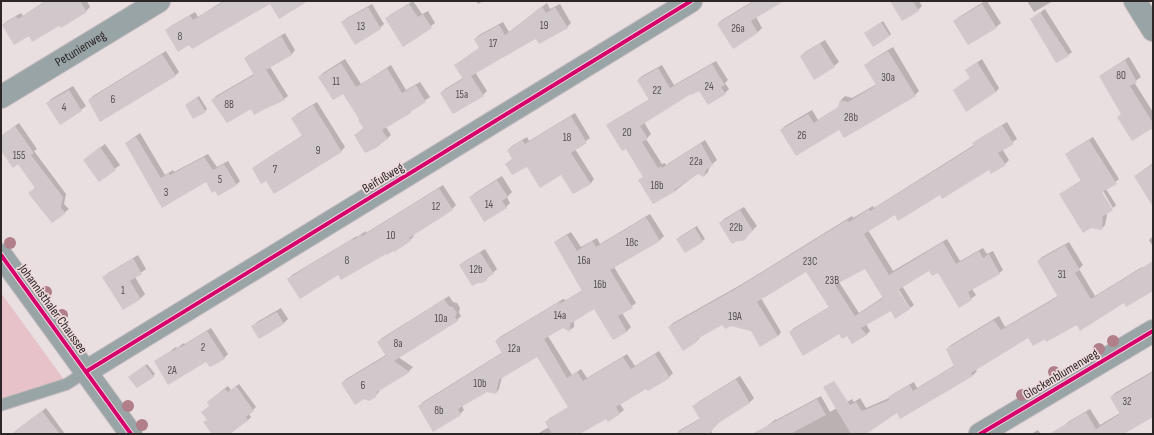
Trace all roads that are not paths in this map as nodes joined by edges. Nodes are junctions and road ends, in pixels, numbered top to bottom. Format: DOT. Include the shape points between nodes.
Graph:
graph roads {
  1 [pos="159,1"];
  2 [pos="691,1"];
  3 [pos="1135,1"];
  4 [pos="1153,30"];
  5 [pos="1,97"];
  6 [pos="1,255"];
  7 [pos="1153,331"];
  8 [pos="87,371"];
  9 [pos="1,405"];
  10 [pos="131,434"];
  11 [pos="980,434"];
  1 -- 5 [label="street, Petunienweg"];
  2 -- 8 [label="street, Beifußweg"];
  3 -- 4 [label="street"];
  6 -- 8 [label="street, Johannisthaler Chaussee"];
  7 -- 11 [label="street, Glockenblumenweg"];
  8 -- 9 [label="lane" via="67,384"];
  8 -- 10 [label="street, Johannisthaler Chaussee"];
}
